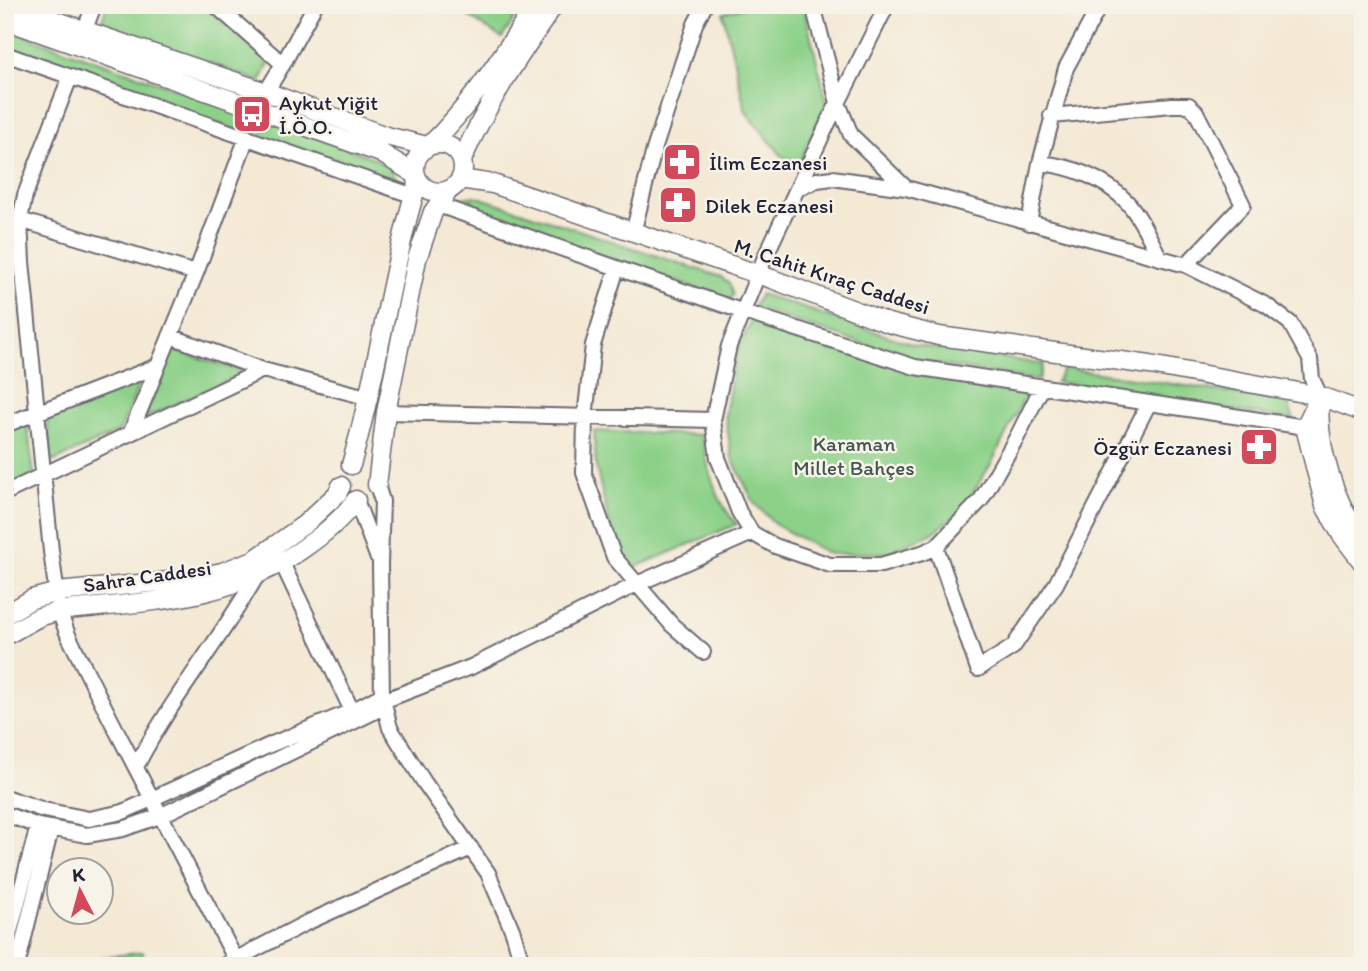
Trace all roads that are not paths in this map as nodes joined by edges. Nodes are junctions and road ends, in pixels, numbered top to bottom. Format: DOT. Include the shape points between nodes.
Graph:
graph roads {
  1 [pos="10,5"];
  2 [pos="94,5"];
  3 [pos="215,5"];
  4 [pos="315,5"];
  5 [pos="536,5"];
  6 [pos="554,5"];
  7 [pos="719,5"];
  8 [pos="814,5"];
  9 [pos="887,5"];
  10 [pos="1100,5"];
  11 [pos="704,7"];
  12 [pos="5,20"];
  13 [pos="82,38"];
  14 [pos="5,54"];
  15 [pos="282,64"];
  16 [pos="70,77"];
  17 [pos="266,92"];
  18 [pos="838,103"];
  19 [pos="1051,116"];
  20 [pos="247,137"];
  21 [pos="429,145"];
  22 [pos="462,160"];
  23 [pos="1040,163"];
  24 [pos="416,184"];
  25 [pos="455,184"];
  26 [pos="799,188"];
  27 [pos="906,188"];
  28 [pos="438,205"];
  29 [pos="1029,223"];
  30 [pos="20,227"];
  31 [pos="5,228"];
  32 [pos="633,233"];
  33 [pos="1160,258"];
  34 [pos="1186,265"];
  35 [pos="617,268"];
  36 [pos="196,273"];
  37 [pos="759,276"];
  38 [pos="744,312"];
  39 [pos="170,336"];
  40 [pos="158,366"];
  41 [pos="263,370"];
  42 [pos="1042,387"];
  43 [pos="1320,396"];
  44 [pos="370,398"];
  45 [pos="1149,403"];
  46 [pos="386,412"];
  47 [pos="1363,412"];
  48 [pos="37,413"];
  49 [pos="585,418"];
  50 [pos="713,420"];
  51 [pos="5,425"];
  52 [pos="1305,427"];
  53 [pos="131,432"];
  54 [pos="351,465"];
  55 [pos="44,475"];
  56 [pos="377,485"];
  57 [pos="341,486"];
  58 [pos="5,493"];
  59 [pos="356,500"];
  60 [pos="752,533"];
  61 [pos="1363,540"];
  62 [pos="936,547"];
  63 [pos="282,563"];
  64 [pos="1363,563"];
  65 [pos="380,564"];
  66 [pos="256,577"];
  67 [pos="637,584"];
  68 [pos="58,592"];
  69 [pos="59,611"];
  70 [pos="5,615"];
  71 [pos="5,636"];
  72 [pos="703,652"];
  73 [pos="383,701"];
  74 [pos="352,711"];
  75 [pos="136,767"];
  76 [pos="5,797"];
  77 [pos="152,800"];
  78 [pos="5,814"];
  79 [pos="160,816"];
  80 [pos="45,827"];
  81 [pos="471,848"];
  82 [pos="5,950"];
  83 [pos="232,964"];
  84 [pos="17,966"];
  85 [pos="523,966"];
  1 -- 13 [label="street"];
  2 -- 13 [label="street"];
  3 -- 15 [label="street"];
  4 -- 15 [label="street"];
  5 -- 21 [label="street" via="455,121"];
  6 -- 22 [label="street" via="481,116"];
  7 -- 11 [label="street"];
  8 -- 18 [label="street"];
  9 -- 18 [label="street"];
  10 -- 19 [label="street" via="1066,68"];
  11 -- 32 [label="street" via="654,150"];
  12 -- 13 [label="street"];
  13 -- 17 [label="street"];
  13 -- 24 [label="street" via="381,153"];
  14 -- 16 [label="street"];
  15 -- 17 [label="street"];
  16 -- 20 [label="street"];
  16 -- 30 [label="street" via="25,195"];
  17 -- 21 [label="street" via="386,136"];
  18 -- 26 [label="street"];
  18 -- 27 [label="street" via="851,135"];
  19 -- 23 [label="street"];
  19 -- 34 [label="street" via="1171,105 1189,105 1196,112 1243,205"];
  20 -- 24 [label="street"];
  20 -- 36 [label="street"];
  21 -- 22 [label="street" via="446,144"];
  21 -- 24 [label="street" via="415,160"];
  22 -- 25 [label="street" via="463,173"];
  23 -- 29 [label="street"];
  23 -- 33 [label="street" via="1064,165 1105,184 1128,203"];
  24 -- 25 [label="street" via="443,192"];
  24 -- 44 [label="street, Sahra Caddesi"];
  25 -- 28 [label="street"];
  25 -- 32 [label="street, M. Cahit Kıraç Caddesi" via="493,184"];
  26 -- 27 [label="street" via="832,178"];
  26 -- 37 [label="street"];
  27 -- 29 [label="street"];
  28 -- 35 [label="street"];
  28 -- 46 [label="street" via="416,259"];
  29 -- 33 [label="street"];
  30 -- 31 [label="street"];
  30 -- 36 [label="street"];
  30 -- 48 [label="street"];
  32 -- 37 [label="street, M. Cahit Kıraç Caddesi"];
  33 -- 34 [label="street"];
  34 -- 43 [label="street" via="1266,305 1290,323 1310,359"];
  35 -- 38 [label="street"];
  35 -- 49 [label="street" via="593,345"];
  36 -- 39 [label="street"];
  37 -- 38 [label="street"];
  37 -- 43 [label="street, M. Cahit Kıraç Caddesi" via="888,323 939,335 1150,365"];
  38 -- 42 [label="street" via="915,367"];
  38 -- 50 [label="street" via="729,346"];
  39 -- 40 [label="street"];
  39 -- 41 [label="street"];
  40 -- 48 [label="street"];
  40 -- 53 [label="street"];
  41 -- 44 [label="street"];
  41 -- 53 [label="street"];
  42 -- 45 [label="street"];
  42 -- 62 [label="street" via="981,500"];
  43 -- 47 [label="street, M. Cahit Kıraç Caddesi"];
  43 -- 52 [label="street"];
  43 -- 61 [label="street" via="1318,424 1338,500"];
  44 -- 54 [label="street, Sahra Caddesi"];
  45 -- 52 [label="street"];
  45 -- 62 [label="street" via="1056,584 1013,647 978,669"];
  46 -- 49 [label="street"];
  46 -- 56 [label="street"];
  48 -- 51 [label="street"];
  48 -- 55 [label="street"];
  49 -- 50 [label="street"];
  49 -- 67 [label="street" via="584,473 614,557"];
  50 -- 60 [label="street" via="718,458 738,512"];
  52 -- 64 [label="street" via="1325,506"];
  53 -- 55 [label="street"];
  54 -- 56 [label="street" via="368,466"];
  54 -- 57 [label="street, Sahra Caddesi" via="342,474"];
  55 -- 58 [label="street"];
  55 -- 68 [label="street"];
  56 -- 59 [label="street, Sahra Caddesi" via="372,495"];
  56 -- 65 [label="street" via="382,501"];
  57 -- 59 [label="street"];
  57 -- 68 [label="street, Sahra Caddesi" via="305,524 254,560 222,572"];
  59 -- 63 [label="street, Sahra Caddesi" via="343,517"];
  59 -- 65 [label="street"];
  60 -- 62 [label="street" via="830,565 881,565"];
  60 -- 67 [label="street"];
  63 -- 66 [label="street, Sahra Caddesi"];
  63 -- 74 [label="street"];
  65 -- 73 [label="street"];
  66 -- 69 [label="street, Sahra Caddesi" via="196,595"];
  66 -- 75 [label="street"];
  67 -- 72 [label="street"];
  67 -- 73 [label="street" via="471,667"];
  68 -- 69 [label="street"];
  68 -- 70 [label="street, Sahra Caddesi" via="32,599"];
  69 -- 71 [label="street, Sahra Caddesi"];
  69 -- 75 [label="street"];
  73 -- 74 [label="street"];
  73 -- 79 [label="street"];
  73 -- 81 [label="street" via="390,728"];
  74 -- 77 [label="street"];
  75 -- 77 [label="street"];
  76 -- 77 [label="street" via="89,819"];
  77 -- 79 [label="street"];
  78 -- 80 [label="street"];
  79 -- 80 [label="street" via="87,835"];
  79 -- 83 [label="street"];
  80 -- 82 [label="street"];
  80 -- 84 [label="street"];
  81 -- 83 [label="street" via="304,923"];
  81 -- 85 [label="street" via="488,873"];
}
